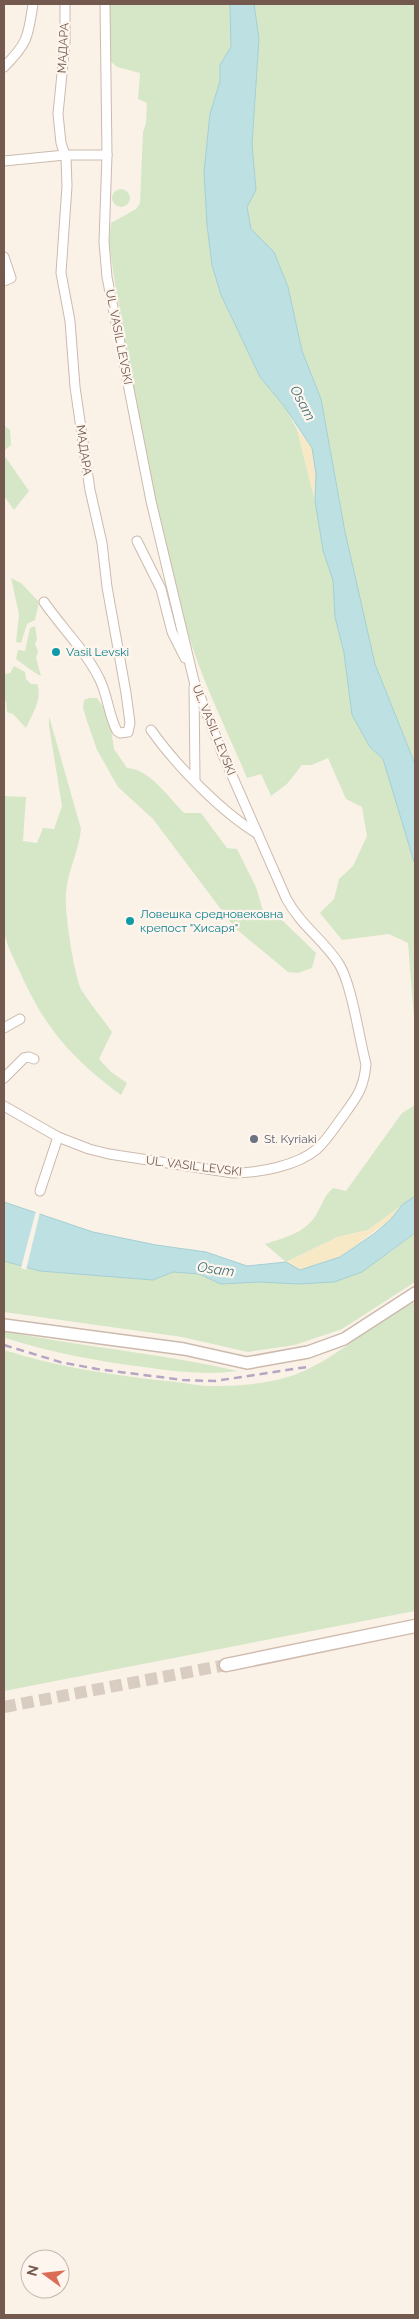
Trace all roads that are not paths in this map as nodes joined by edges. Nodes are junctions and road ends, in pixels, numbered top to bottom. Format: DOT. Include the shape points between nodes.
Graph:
graph roads {
  1 [pos="33,4"];
  2 [pos="65,4"];
  3 [pos="105,4"];
  4 [pos="4,67"];
  5 [pos="64,155"];
  6 [pos="107,155"];
  7 [pos="4,161"];
  8 [pos="4,257"];
  9 [pos="4,281"];
  10 [pos="137,541"];
  11 [pos="44,602"];
  12 [pos="194,681"];
  13 [pos="151,730"];
  14 [pos="195,780"];
  15 [pos="258,834"];
  16 [pos="20,1019"];
  17 [pos="4,1028"];
  18 [pos="34,1060"];
  19 [pos="4,1078"];
  20 [pos="4,1106"];
  21 [pos="58,1137"];
  22 [pos="40,1190"];
  23 [pos="415,1293"];
  24 [pos="4,1325"];
  25 [pos="415,1626"];
  26 [pos="226,1665"];
  1 -- 4 [label="street" via="26,42"];
  2 -- 5 [label="street, МАДАРА" via="58,114"];
  3 -- 6 [label="street, UL. VASIL LEVSKI"];
  5 -- 6 [label="street"];
  5 -- 7 [label="street"];
  5 -- 11 [label="street, МАДАРА" via="68,186 61,273 70,321 74,387 128,708 128,732 117,731 100,679"];
  6 -- 12 [label="street, UL. VASIL LEVSKI" via="104,242 107,276 150,500"];
  8 -- 9 [label="street" via="12,278"];
  10 -- 12 [label="street" via="161,589 172,632"];
  12 -- 14 [label="street"];
  12 -- 15 [label="street, UL. VASIL LEVSKI"];
  13 -- 14 [label="street"];
  14 -- 15 [label="street" via="232,818"];
  15 -- 21 [label="street, UL. VASIL LEVSKI" via="295,915 344,973 366,1064 361,1091 315,1150 267,1170 233,1173 109,1154"];
  16 -- 17 [label="street"];
  18 -- 19 [label="street" via="24,1058"];
  20 -- 21 [label="street, UL. VASIL LEVSKI"];
  21 -- 22 [label="street"];
  23 -- 24 [label="street" via="344,1339 308,1352 247,1363 184,1349"];
  25 -- 26 [label="main road"];
}
